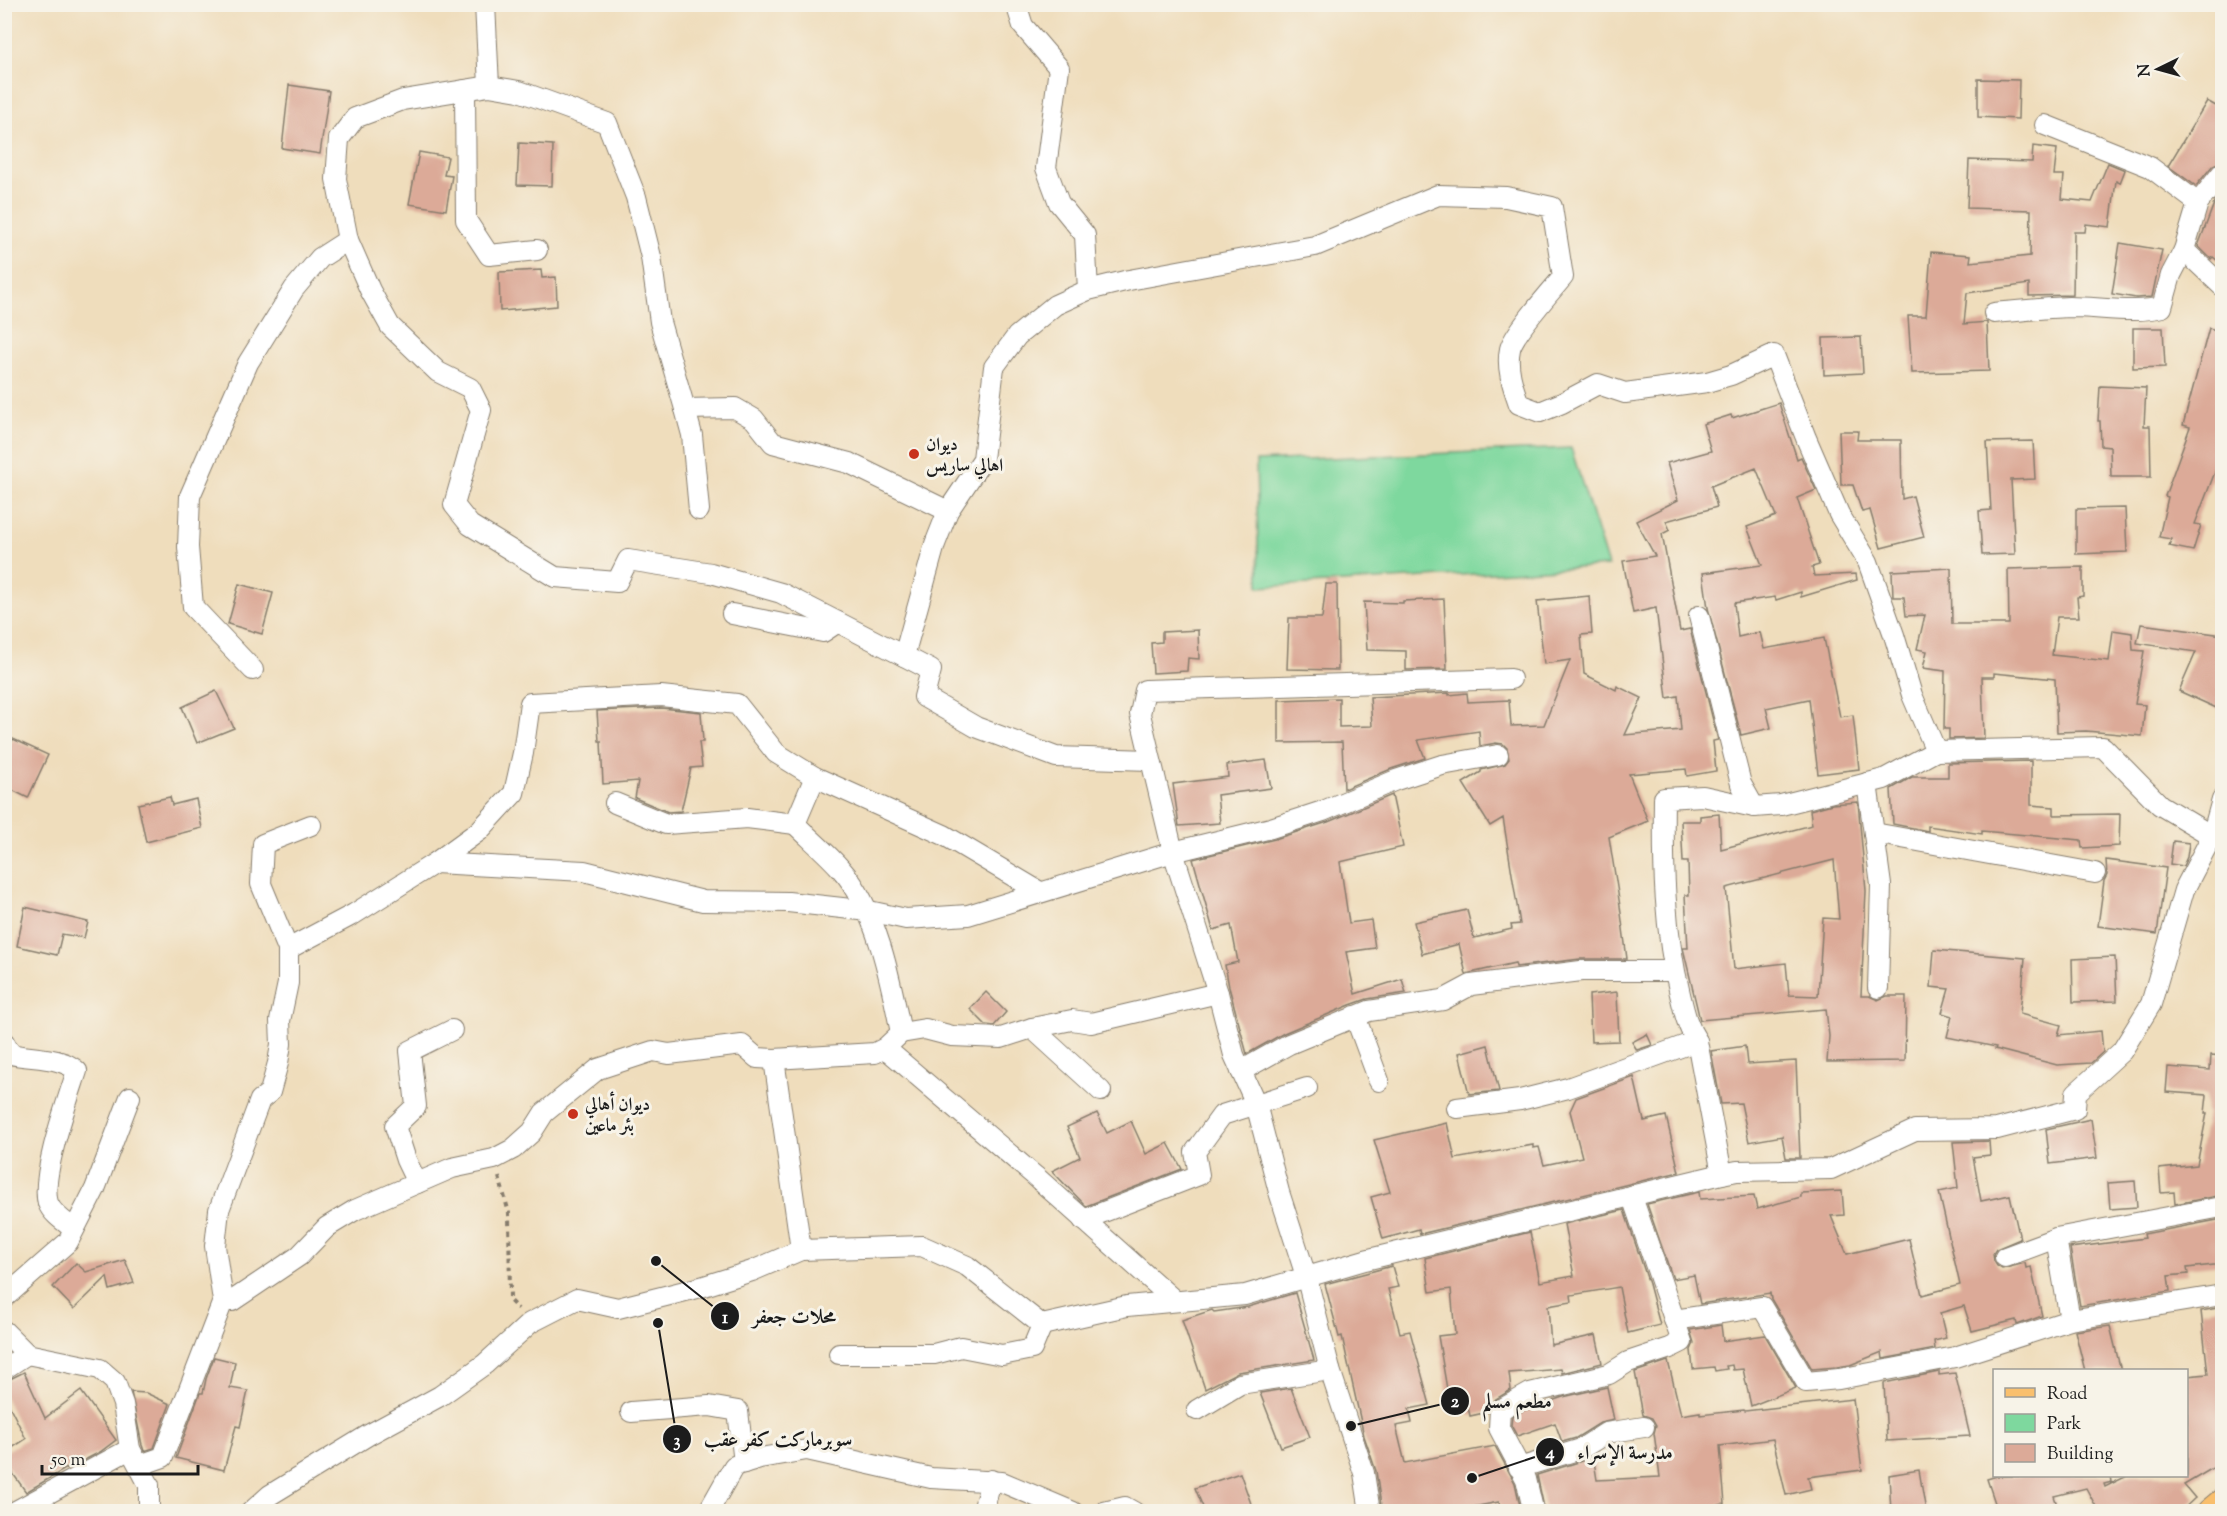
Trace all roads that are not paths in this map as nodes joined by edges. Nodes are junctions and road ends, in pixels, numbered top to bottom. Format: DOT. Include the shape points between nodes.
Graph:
graph roads {
  1 [pos="485,4"];
  2 [pos="1016,4"];
  3 [pos="489,86"];
  4 [pos="465,90"];
  5 [pos="2045,125"];
  6 [pos="2223,173"];
  7 [pos="2198,203"];
  8 [pos="348,240"];
  9 [pos="537,250"];
  10 [pos="2184,250"];
  11 [pos="2223,286"];
  12 [pos="1088,290"];
  13 [pos="1994,313"];
  14 [pos="685,409"];
  15 [pos="699,510"];
  16 [pos="948,511"];
  17 [pos="732,614"];
  18 [pos="1699,616"];
  19 [pos="838,622"];
  20 [pos="904,656"];
  21 [pos="253,670"];
  22 [pos="1511,679"];
  23 [pos="1936,750"];
  24 [pos="1498,755"];
  25 [pos="1150,760"];
  26 [pos="814,777"];
  27 [pos="1867,783"];
  28 [pos="615,803"];
  29 [pos="2222,806"];
  30 [pos="1754,807"];
  31 [pos="795,824"];
  32 [pos="311,825"];
  33 [pos="1874,833"];
  34 [pos="2212,836"];
  35 [pos="1173,852"];
  36 [pos="435,863"];
  37 [pos="2095,873"];
  38 [pos="1040,892"];
  39 [pos="869,911"];
  40 [pos="288,949"];
  41 [pos="1674,971"];
  42 [pos="1878,988"];
  43 [pos="1218,993"];
  44 [pos="1355,1016"];
  45 [pos="1032,1028"];
  46 [pos="452,1030"];
  47 [pos="901,1033"];
  48 [pos="1697,1041"];
  49 [pos="4,1042"];
  50 [pos="885,1048"];
  51 [pos="774,1059"];
  52 [pos="1241,1071"];
  53 [pos="1379,1082"];
  54 [pos="1307,1088"];
  55 [pos="1101,1091"];
  56 [pos="130,1097"];
  57 [pos="1256,1104"];
  58 [pos="1457,1108"];
  59 [pos="1722,1174"];
  60 [pos="417,1183"];
  61 [pos="1632,1197"];
  62 [pos="2223,1207"];
  63 [pos="1083,1220"];
  64 [pos="74,1229"];
  65 [pos="2056,1238"];
  66 [pos="801,1250"];
  67 [pos="2005,1257"];
  68 [pos="1307,1279"];
  69 [pos="2223,1295"];
  70 [pos="4,1298"];
  71 [pos="224,1301"];
  72 [pos="1174,1301"];
  73 [pos="1674,1320"];
  74 [pos="2070,1320"];
  75 [pos="1042,1325"];
  76 [pos="4,1331"];
  77 [pos="27,1354"];
  78 [pos="839,1354"];
  79 [pos="4,1370"];
  80 [pos="1330,1371"];
  81 [pos="1197,1410"];
  82 [pos="631,1412"];
  83 [pos="1644,1427"];
  84 [pos="135,1457"];
  85 [pos="744,1463"];
  86 [pos="1519,1468"];
  87 [pos="991,1480"];
  88 [pos="2223,1502"];
  89 [pos="14,1512"];
  90 [pos="149,1512"];
  91 [pos="251,1512"];
  92 [pos="708,1512"];
  93 [pos="983,1512"];
  94 [pos="1074,1512"];
  95 [pos="1104,1512"];
  96 [pos="1134,1512"];
  97 [pos="1370,1512"];
  98 [pos="1530,1512"];
  99 [pos="2210,1512"];
  1 -- 3 [label="street"];
  2 -- 12 [label="street" via="1023,26 1059,68 1046,168 1059,203 1085,235"];
  3 -- 4 [label="street"];
  3 -- 14 [label="street" via="519,91 607,123 636,197 651,257 660,322"];
  4 -- 8 [label="street" via="403,100 355,118 339,139 336,179"];
  4 -- 9 [label="street" via="466,220 489,255"];
  5 -- 7 [label="street" via="2150,167"];
  6 -- 7 [label="street"];
  7 -- 10 [label="street"];
  8 -- 19 [label="street" via="390,326 438,372 470,388 481,410 454,505 470,525 555,577 617,582 628,560 711,573 781,593"];
  8 -- 21 [label="street" via="320,258 294,289 248,363 190,495 188,547 194,607"];
  10 -- 11 [label="street"];
  10 -- 13 [label="street" via="2171,275 2162,307 2147,311 2068,307"];
  12 -- 16 [label="street" via="1055,305 1017,336 994,367 983,459"];
  12 -- 23 [label="street" via="1315,246 1438,195 1506,197 1552,207 1563,277 1510,347 1510,378 1519,404 1540,412 1598,384 1625,393 1707,382 1774,356 1839,514 1868,562 1912,695"];
  14 -- 15 [label="street" via="692,435"];
  14 -- 16 [label="street" via="735,408 754,419 773,443 849,463"];
  16 -- 20 [label="street"];
  17 -- 19 [label="street" via="823,632"];
  18 -- 30 [label="street" via="1742,784"];
  19 -- 20 [label="street"];
  20 -- 25 [label="street" via="931,670 924,697 976,727 1056,757"];
  22 -- 25 [label="street" via="1145,690 1140,714"];
  23 -- 27 [label="street"];
  23 -- 34 [label="street" via="2103,747 2160,805"];
  24 -- 35 [label="street" via="1442,765 1271,828"];
  25 -- 35 [label="street"];
  26 -- 31 [label="street"];
  26 -- 36 [label="street" via="776,753 737,704 661,696 530,703 514,793 479,831"];
  26 -- 38 [label="street" via="944,835"];
  27 -- 30 [label="street" via="1781,805"];
  27 -- 33 [label="street"];
  28 -- 31 [label="street" via="666,824 747,818"];
  29 -- 34 [label="street"];
  30 -- 41 [label="street" via="1703,796 1664,798 1662,872"];
  31 -- 39 [label="street" via="843,870"];
  32 -- 40 [label="street" via="263,844 261,884"];
  33 -- 37 [label="street"];
  33 -- 42 [label="street" via="1881,885"];
  34 -- 59 [label="street" via="2184,890 2151,1004 2122,1051 2076,1093 2075,1109 1997,1129 1915,1130 1832,1168"];
  35 -- 38 [label="street"];
  35 -- 43 [label="street"];
  36 -- 39 [label="street" via="584,871 703,901 788,902"];
  36 -- 40 [label="street" via="354,914"];
  38 -- 39 [label="street" via="968,915 906,919"];
  39 -- 47 [label="street"];
  40 -- 71 [label="street" via="288,983 279,1021 281,1044 276,1073 270,1092 256,1109 219,1210 214,1246"];
  41 -- 44 [label="street" via="1581,971 1471,985 1443,1000"];
  41 -- 48 [label="street" via="1689,1028"];
  43 -- 45 [label="street" via="1091,1023 1072,1020"];
  43 -- 52 [label="street"];
  44 -- 52 [label="street" via="1289,1044"];
  44 -- 53 [label="street"];
  45 -- 47 [label="street" via="1001,1038 952,1036 925,1029"];
  45 -- 55 [label="street"];
  46 -- 60 [label="street" via="410,1051 416,1106 395,1126"];
  47 -- 50 [label="street"];
  48 -- 58 [label="street" via="1568,1089"];
  48 -- 59 [label="street"];
  49 -- 64 [label="street" via="11,1054 71,1065 77,1071 48,1178 48,1203"];
  50 -- 51 [label="street" via="875,1053"];
  50 -- 63 [label="street"];
  51 -- 60 [label="street" via="757,1058 742,1045 669,1054 652,1051 598,1069 544,1113 532,1132 513,1149 494,1159 452,1168"];
  51 -- 66 [label="street"];
  52 -- 57 [label="street"];
  54 -- 57 [label="street"];
  56 -- 64 [label="street" via="95,1189"];
  57 -- 63 [label="street" via="1222,1114 1195,1152 1199,1175"];
  57 -- 68 [label="street"];
  59 -- 61 [label="street"];
  60 -- 71 [label="street" via="327,1227 299,1256 232,1301"];
  61 -- 68 [label="street" via="1365,1260"];
  61 -- 73 [label="street"];
  62 -- 65 [label="street"];
  63 -- 72 [label="street"];
  64 -- 70 [label="street" via="68,1242"];
  65 -- 67 [label="street"];
  65 -- 74 [label="street"];
  66 -- 75 [label="street" via="922,1246 967,1266"];
  66 -- 91 [label="street" via="742,1275 618,1308 577,1299 530,1323 485,1364 440,1396 270,1495"];
  68 -- 72 [label="street" via="1245,1295"];
  68 -- 80 [label="street"];
  69 -- 74 [label="street"];
  71 -- 84 [label="street" via="163,1457"];
  72 -- 75 [label="street" via="1127,1306"];
  73 -- 74 [label="street" via="1762,1307 1806,1382 1954,1357"];
  73 -- 86 [label="street" via="1682,1342 1628,1362 1609,1374 1530,1393 1500,1410 1499,1428"];
  75 -- 78 [label="street" via="1032,1349 1002,1355 961,1347 934,1354"];
  76 -- 77 [label="street"];
  77 -- 79 [label="street"];
  77 -- 84 [label="street" via="100,1369 115,1382"];
  80 -- 81 [label="street" via="1240,1384"];
  80 -- 97 [label="street" via="1364,1473"];
  82 -- 85 [label="street" via="709,1406 738,1411"];
  83 -- 86 [label="street" via="1606,1433 1581,1449"];
  84 -- 89 [label="street"];
  84 -- 90 [label="street" via="149,1485"];
  85 -- 87 [label="street" via="807,1450 931,1478"];
  85 -- 92 [label="street" via="734,1466"];
  86 -- 98 [label="street" via="1526,1479 1533,1509"];
  87 -- 93 [label="street"];
  87 -- 94 [label="street"];
  88 -- 99 [label="main road"];
  95 -- 96 [label="street" via="1125,1507"];
}
